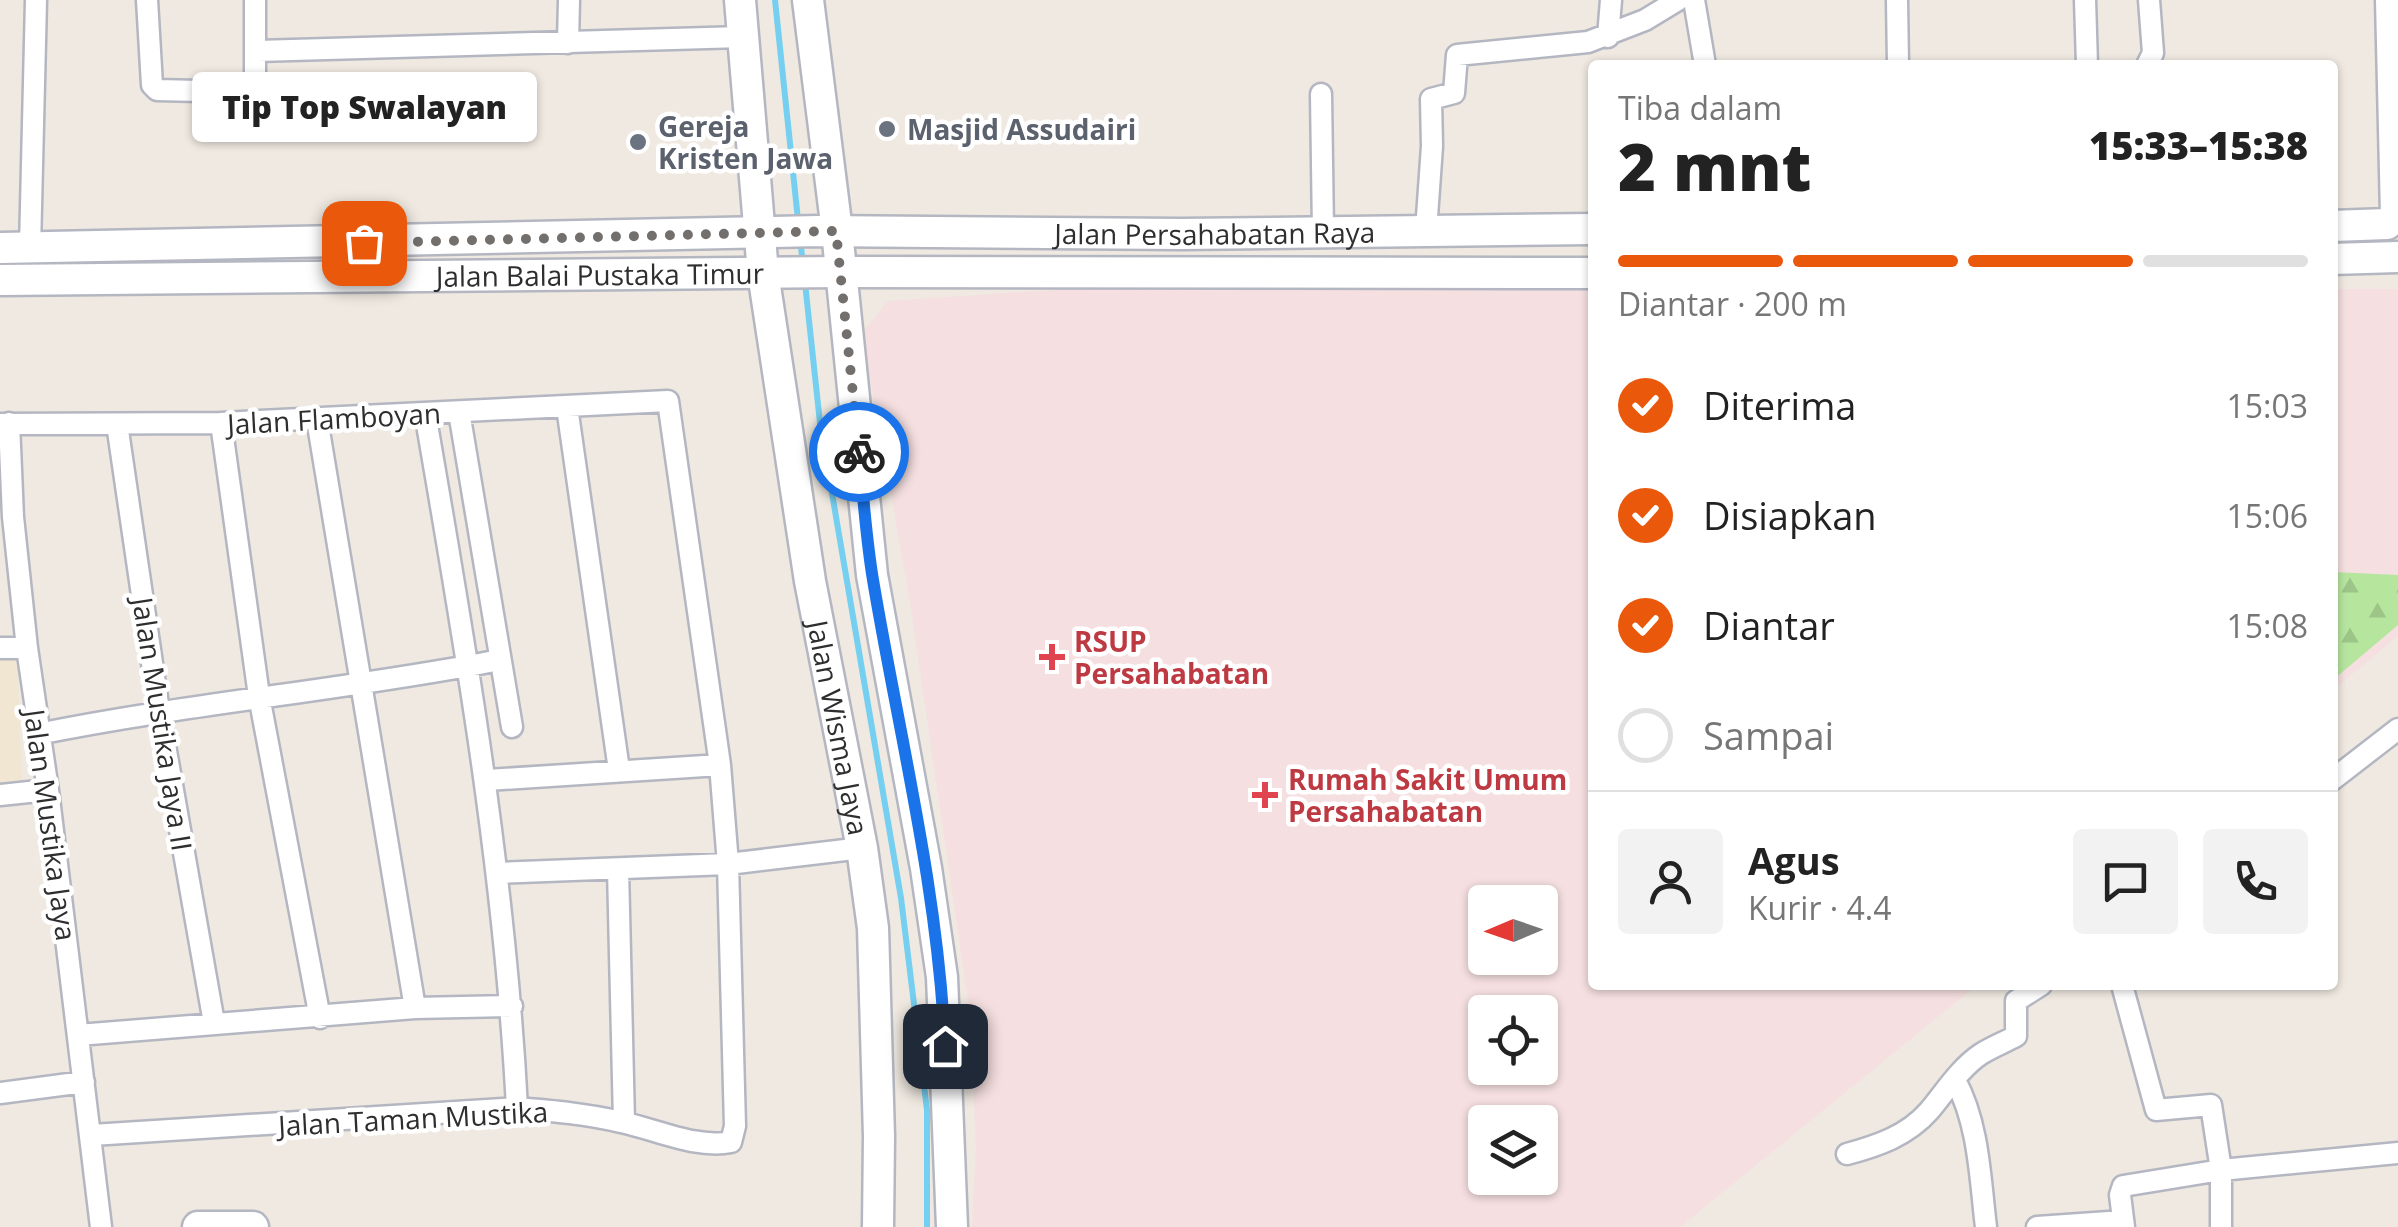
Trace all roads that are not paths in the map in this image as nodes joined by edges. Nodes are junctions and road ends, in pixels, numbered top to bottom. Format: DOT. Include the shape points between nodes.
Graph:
graph roads {
  1 [pos="36,0"];
  2 [pos="148,0"];
  3 [pos="256,0"];
  4 [pos="569,0"];
  5 [pos="740,0"];
  6 [pos="1611,0"];
  7 [pos="1678,0"];
  8 [pos="1694,0"];
  9 [pos="1896,0"];
  10 [pos="2085,0"];
  11 [pos="2149,0"];
  12 [pos="2391,0"];
  13 [pos="815,2"];
  14 [pos="742,37"];
  15 [pos="1608,37"];
  16 [pos="568,44"];
  17 [pos="257,51"];
  18 [pos="1704,60"];
  19 [pos="1898,60"];
  20 [pos="2087,60"];
  21 [pos="2150,60"];
  22 [pos="1321,94"];
  23 [pos="2396,215"];
  24 [pos="2338,226"];
  25 [pos="1588,229"];
  26 [pos="1095,230"];
  27 [pos="827,231"];
  28 [pos="1426,231"];
  29 [pos="767,232"];
  30 [pos="1323,232"];
  31 [pos="15,248"];
  32 [pos="2398,257"];
  33 [pos="2338,259"];
  34 [pos="834,272"];
  35 [pos="1096,272"];
  36 [pos="769,273"];
  37 [pos="1588,273"];
  38 [pos="0,280"];
  39 [pos="566,407"];
  40 [pos="459,412"];
  41 [pos="425,413"];
  42 [pos="316,419"];
  43 [pos="5,423"];
  44 [pos="222,423"];
  45 [pos="118,424"];
  46 [pos="6,518"];
  47 [pos="0,648"];
  48 [pos="26,648"];
  49 [pos="500,660"];
  50 [pos="469,666"];
  51 [pos="360,684"];
  52 [pos="260,696"];
  53 [pos="159,710"];
  54 [pos="512,727"];
  55 [pos="2398,729"];
  56 [pos="38,734"];
  57 [pos="720,765"];
  58 [pos="619,770"];
  59 [pos="2338,775"];
  60 [pos="487,780"];
  61 [pos="48,790"];
  62 [pos="0,795"];
  63 [pos="862,848"];
  64 [pos="728,864"];
  65 [pos="618,869"];
  66 [pos="498,873"];
  67 [pos="2033,990"];
  68 [pos="2123,990"];
  69 [pos="512,1006"];
  70 [pos="415,1008"];
  71 [pos="320,1018"];
  72 [pos="214,1024"];
  73 [pos="78,1035"];
  74 [pos="1955,1080"];
  75 [pos="84,1082"];
  76 [pos="0,1093"];
  77 [pos="518,1108"];
  78 [pos="624,1122"];
  79 [pos="92,1135"];
  80 [pos="2398,1153"];
  81 [pos="1846,1154"];
  82 [pos="2221,1170"];
  83 [pos="2123,1224"];
  84 [pos="226,1226"];
  85 [pos="101,1227"];
  86 [pos="198,1227"];
  87 [pos="252,1227"];
  88 [pos="878,1227"];
  89 [pos="952,1227"];
  90 [pos="1986,1227"];
  91 [pos="2037,1227"];
  92 [pos="2221,1227"];
  1 -- 31 [label="street"];
  2 -- 17 [label="street" via="157,90 249,91"];
  3 -- 17 [label="street"];
  4 -- 16 [label="street"];
  5 -- 14 [label="street, Jalan Wisma Jaya"];
  6 -- 15 [label="street"];
  7 -- 15 [label="street"];
  8 -- 18 [label="street"];
  9 -- 19 [label="street"];
  10 -- 20 [label="street"];
  11 -- 21 [label="street"];
  12 -- 23 [label="street"];
  13 -- 27 [label="street"];
  14 -- 16 [label="street"];
  14 -- 29 [label="street, Jalan Wisma Jaya"];
  15 -- 28 [label="street" via="1457,56 1454,93 1431,99"];
  16 -- 17 [label="street"];
  22 -- 30 [label="street"];
  23 -- 24 [label="street" via="2387,224"];
  25 -- 28 [label="street, Jalan Persahabatan Raya"];
  26 -- 27 [label="street, Jalan Persahabatan Raya"];
  26 -- 30 [label="street, Jalan Persahabatan Raya"];
  26 -- 35 [label="street"];
  27 -- 29 [label="street, Jalan Balai Pustaka Timur"];
  27 -- 34 [label="street"];
  28 -- 30 [label="street, Jalan Persahabatan Raya"];
  29 -- 31 [label="street, Jalan Balai Pustaka Timur"];
  29 -- 36 [label="street, Jalan Wisma Jaya"];
  32 -- 33 [label="street"];
  34 -- 35 [label="street, Jalan Persahabatan Raya"];
  34 -- 36 [label="street, Jalan Balai Pustaka Timur"];
  34 -- 89 [label="street" via="872,575 942,977"];
  35 -- 37 [label="street, Jalan Persahabatan Raya"];
  36 -- 38 [label="street, Jalan Balai Pustaka Timur"];
  36 -- 63 [label="street, Jalan Wisma Jaya" via="810,581"];
  39 -- 40 [label="street, Jalan Flamboyan"];
  39 -- 57 [label="street, Jalan Flamboyan" via="668,401"];
  39 -- 58 [label="street"];
  40 -- 41 [label="street, Jalan Flamboyan"];
  40 -- 49 [label="street"];
  41 -- 42 [label="street, Jalan Flamboyan"];
  41 -- 50 [label="street"];
  42 -- 44 [label="street, Jalan Flamboyan"];
  42 -- 51 [label="street"];
  43 -- 45 [label="street, Jalan Flamboyan"];
  43 -- 46 [label="street, Jalan Mustika Jaya"];
  44 -- 45 [label="street, Jalan Flamboyan"];
  44 -- 52 [label="street"];
  45 -- 53 [label="street, Jalan Mustika Jaya II"];
  46 -- 48 [label="street, Jalan Mustika Jaya"];
  47 -- 48 [label="street"];
  48 -- 56 [label="street, Jalan Mustika Jaya"];
  49 -- 50 [label="street"];
  49 -- 54 [label="street"];
  50 -- 51 [label="street"];
  50 -- 60 [label="street"];
  51 -- 52 [label="street"];
  51 -- 70 [label="street"];
  52 -- 53 [label="street"];
  52 -- 71 [label="street"];
  53 -- 56 [label="street"];
  53 -- 72 [label="street, Jalan Mustika Jaya II"];
  55 -- 59 [label="street"];
  56 -- 61 [label="street, Jalan Mustika Jaya"];
  57 -- 58 [label="street"];
  57 -- 64 [label="street"];
  58 -- 60 [label="street"];
  60 -- 66 [label="street"];
  61 -- 62 [label="street"];
  61 -- 73 [label="street, Jalan Mustika Jaya"];
  63 -- 64 [label="street"];
  63 -- 88 [label="street, Jalan Wisma Jaya" via="874,928"];
  64 -- 65 [label="street"];
  64 -- 78 [label="street, Jalan Taman Mustika" via="731,1142 693,1140"];
  65 -- 66 [label="street"];
  65 -- 78 [label="street"];
  66 -- 69 [label="street"];
  67 -- 74 [label="street" via="2016,1001 2016,1036 1983,1052"];
  68 -- 82 [label="street" via="2154,1108 2210,1105"];
  69 -- 70 [label="street"];
  69 -- 77 [label="street"];
  70 -- 71 [label="street"];
  71 -- 72 [label="street"];
  72 -- 73 [label="street"];
  73 -- 75 [label="street, Jalan Mustika Jaya"];
  74 -- 81 [label="street" via="1906,1130"];
  74 -- 90 [label="street" via="1975,1143"];
  75 -- 76 [label="street"];
  75 -- 79 [label="street, Jalan Mustika Jaya"];
  77 -- 78 [label="street, Jalan Taman Mustika"];
  77 -- 79 [label="street, Jalan Taman Mustika"];
  79 -- 85 [label="street, Jalan Mustika Jaya"];
  80 -- 82 [label="street"];
  82 -- 83 [label="street" via="2123,1186"];
  82 -- 92 [label="street"];
  83 -- 91 [label="street"];
  84 -- 86 [label="street"];
  84 -- 87 [label="street"];
}
